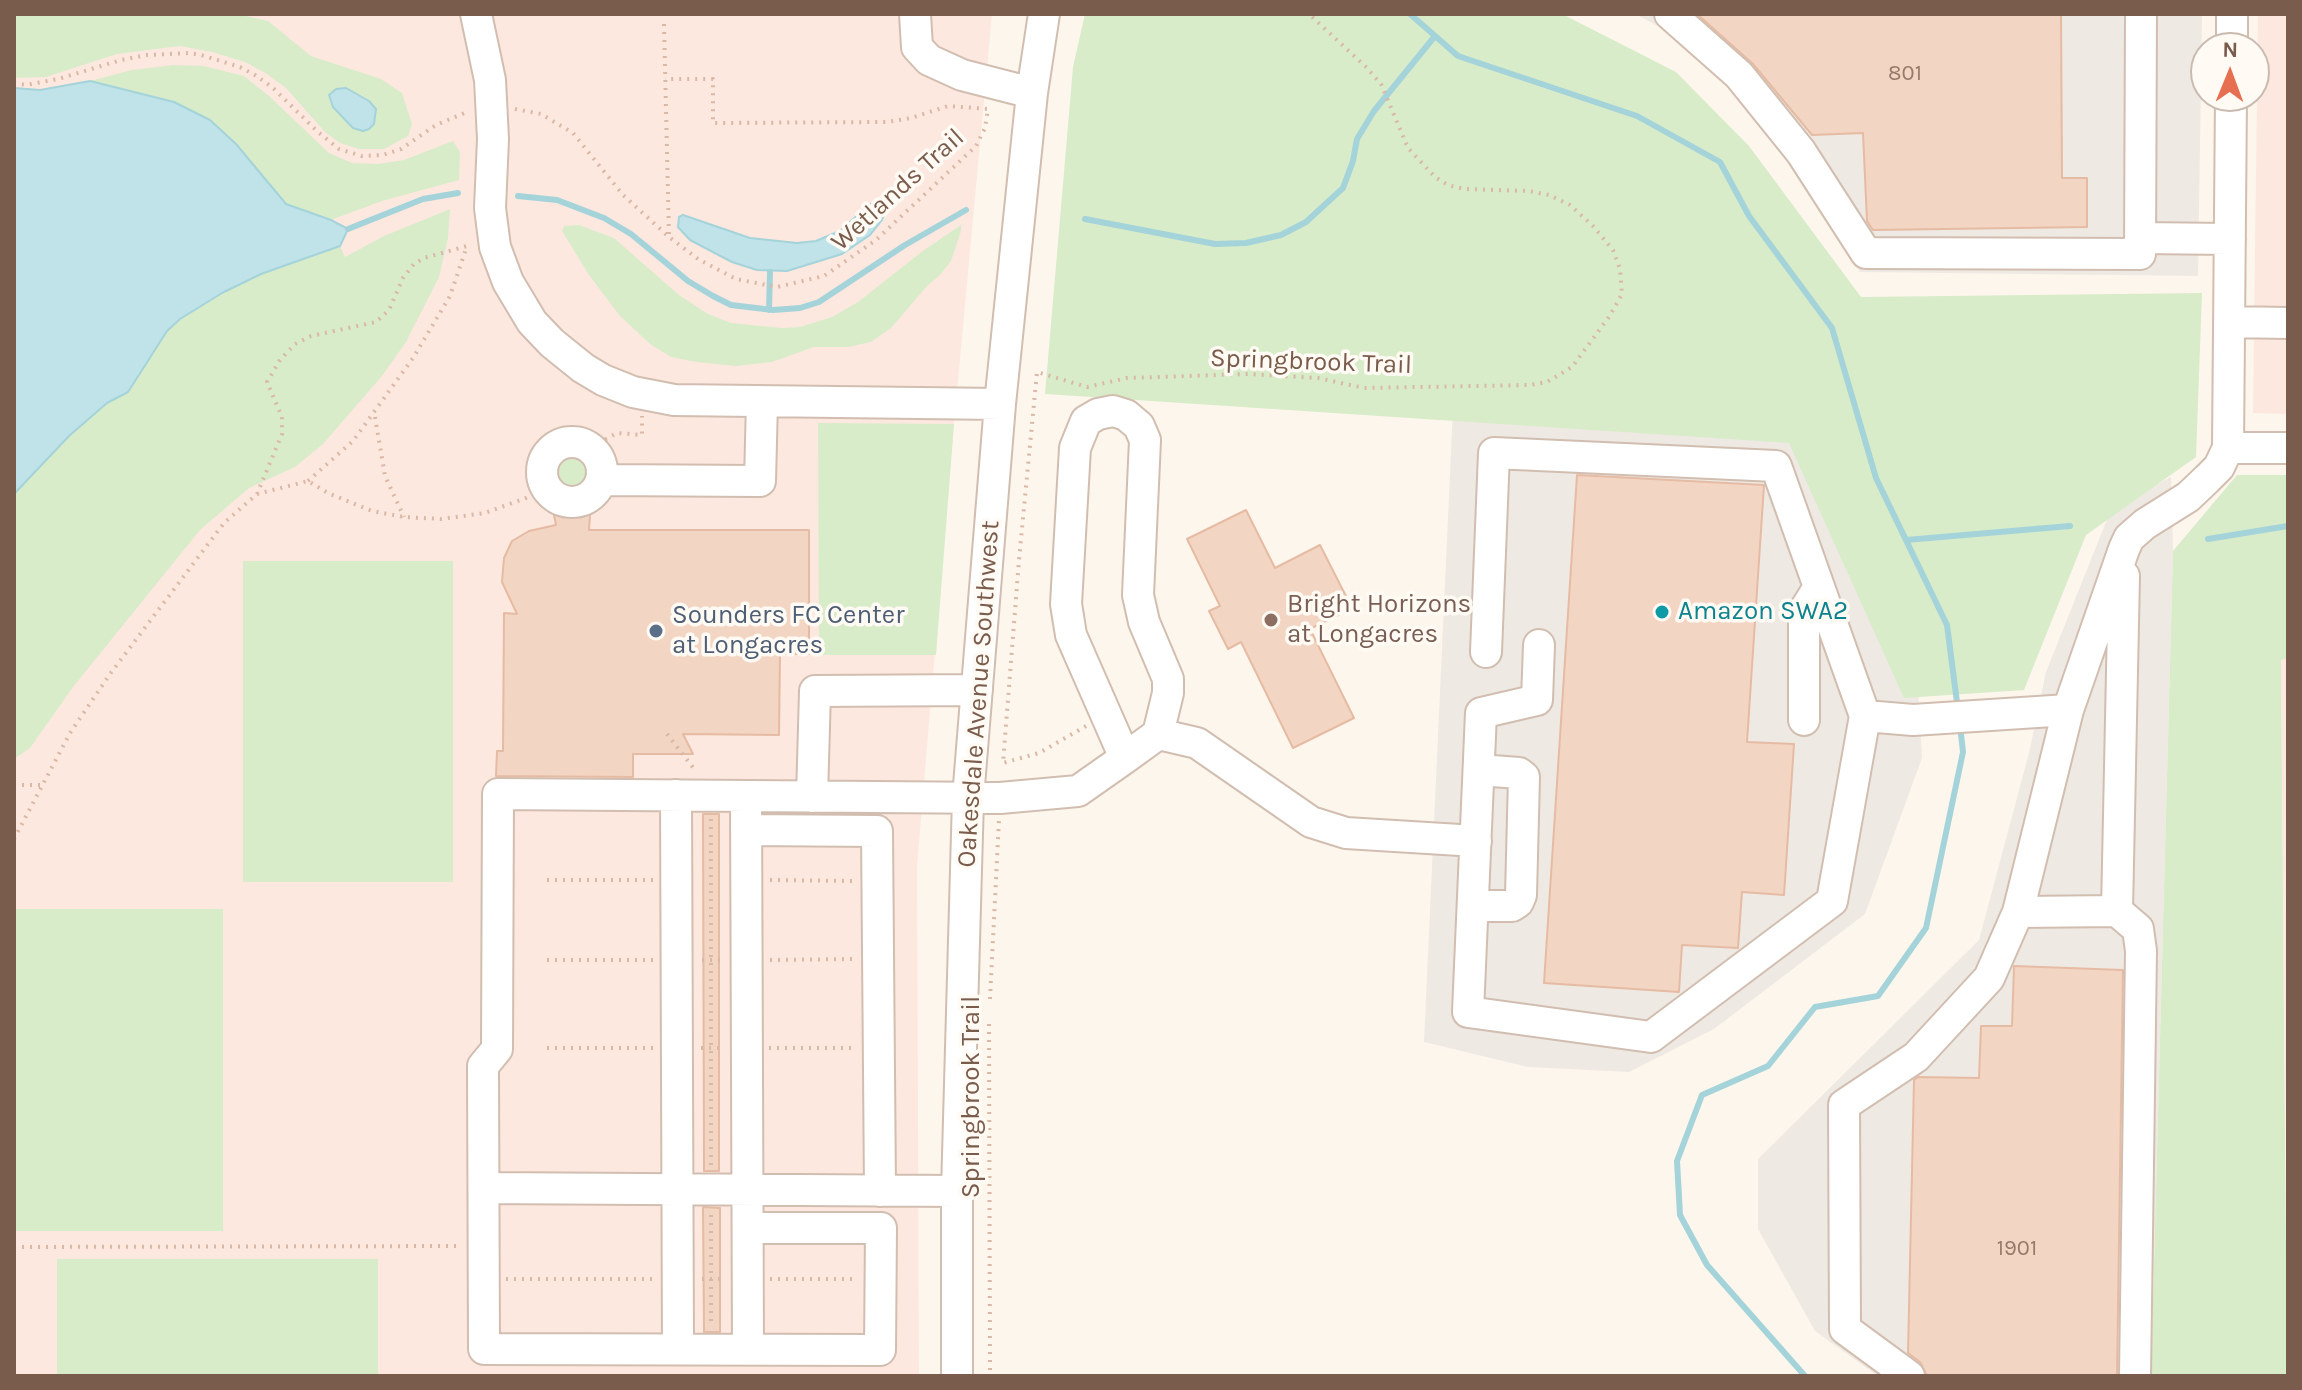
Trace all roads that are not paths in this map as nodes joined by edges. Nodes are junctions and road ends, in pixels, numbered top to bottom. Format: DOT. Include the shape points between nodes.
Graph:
graph roads {
  1 [pos="476,14"];
  2 [pos="915,14"];
  3 [pos="1044,14"];
  4 [pos="1670,14"];
  5 [pos="2141,14"];
  6 [pos="1032,93"];
  7 [pos="2231,112"];
  8 [pos="2140,238"];
  9 [pos="2230,239"];
  10 [pos="2229,322"];
  11 [pos="2288,323"];
  12 [pos="762,402"];
  13 [pos="1000,404"];
  14 [pos="2228,448"];
  15 [pos="2288,448"];
  16 [pos="602,480"];
  17 [pos="2124,549"];
  18 [pos="1819,587"];
  19 [pos="1539,645"];
  20 [pos="1486,652"];
  21 [pos="977,690"];
  22 [pos="2068,710"];
  23 [pos="1865,716"];
  24 [pos="1804,720"];
  25 [pos="1158,734"];
  26 [pos="1125,758"];
  27 [pos="1479,770"];
  28 [pos="676,795"];
  29 [pos="746,796"];
  30 [pos="812,797"];
  31 [pos="968,798"];
  32 [pos="746,830"];
  33 [pos="1476,841"];
  34 [pos="1473,906"];
  35 [pos="2117,911"];
  36 [pos="2018,912"];
  37 [pos="484,1188"];
  38 [pos="677,1189"];
  39 [pos="748,1190"];
  40 [pos="880,1191"];
  41 [pos="957,1191"];
  42 [pos="748,1228"];
  43 [pos="678,1349"];
  44 [pos="748,1349"];
  45 [pos="957,1376"];
  46 [pos="1909,1376"];
  47 [pos="2135,1376"];
  1 -- 12 [label="street" via="492,109 490,208 495,247 519,303 543,334 603,380 674,400"];
  2 -- 6 [label="street" via="917,47 929,60 962,75"];
  3 -- 6 [label="street, Oakesdale Avenue Southwest"];
  4 -- 8 [label="street" via="1739,75 1801,152 1866,253 2140,254"];
  5 -- 8 [label="street"];
  6 -- 13 [label="street, Oakesdale Avenue Southwest"];
  7 -- 9 [label="street"];
  8 -- 9 [label="street"];
  9 -- 10 [label="street"];
  10 -- 11 [label="street"];
  10 -- 14 [label="street"];
  12 -- 13 [label="street"];
  12 -- 16 [label="street" via="760,481"];
  13 -- 21 [label="street, Oakesdale Avenue Southwest"];
  14 -- 15 [label="street"];
  14 -- 17 [label="street" via="2207,479 2145,524"];
  16 -- 16 [label="street" via="599,456 580,442 557,445 542,464 545,487 564,501 587,498"];
  17 -- 22 [label="street"];
  17 -- 35 [label="street"];
  18 -- 20 [label="street" via="1776,466 1494,453"];
  18 -- 23 [label="street"];
  18 -- 24 [label="street" via="1804,611"];
  19 -- 27 [label="street" via="1537,700 1481,713"];
  21 -- 30 [label="street" via="815,691"];
  21 -- 31 [label="street, Oakesdale Avenue Southwest"];
  22 -- 23 [label="street" via="1913,720"];
  22 -- 36 [label="street"];
  23 -- 34 [label="street" via="1832,901 1651,1037 1468,1012"];
  25 -- 26 [label="street"];
  25 -- 26 [label="street" via="1168,679 1138,595 1145,440 1139,426 1113,411 1086,421 1075,448 1066,604 1071,635"];
  25 -- 33 [label="street" via="1197,743 1311,822 1346,833"];
  26 -- 31 [label="street" via="1078,791"];
  27 -- 33 [label="street"];
  27 -- 34 [label="street" via="1524,777 1521,895 1512,906"];
  28 -- 29 [label="street"];
  28 -- 37 [label="street" via="498,794 497,1049 483,1066"];
  28 -- 38 [label="street"];
  29 -- 30 [label="street"];
  29 -- 32 [label="street"];
  30 -- 31 [label="street"];
  31 -- 41 [label="street, Oakesdale Avenue Southwest"];
  32 -- 39 [label="street"];
  32 -- 40 [label="street" via="877,831"];
  33 -- 34 [label="street"];
  35 -- 36 [label="street"];
  35 -- 47 [label="street" via="2138,929 2141,951"];
  36 -- 46 [label="street" via="1989,978 1916,1057 1844,1105 1845,1329"];
  37 -- 38 [label="street"];
  37 -- 43 [label="street" via="484,1349"];
  38 -- 39 [label="street"];
  38 -- 43 [label="street"];
  39 -- 40 [label="street"];
  39 -- 42 [label="street"];
  40 -- 41 [label="street"];
  41 -- 45 [label="street, Oakesdale Avenue Southwest"];
  42 -- 44 [label="street"];
  42 -- 44 [label="street" via="881,1228 880,1350"];
  43 -- 44 [label="street"];
}
